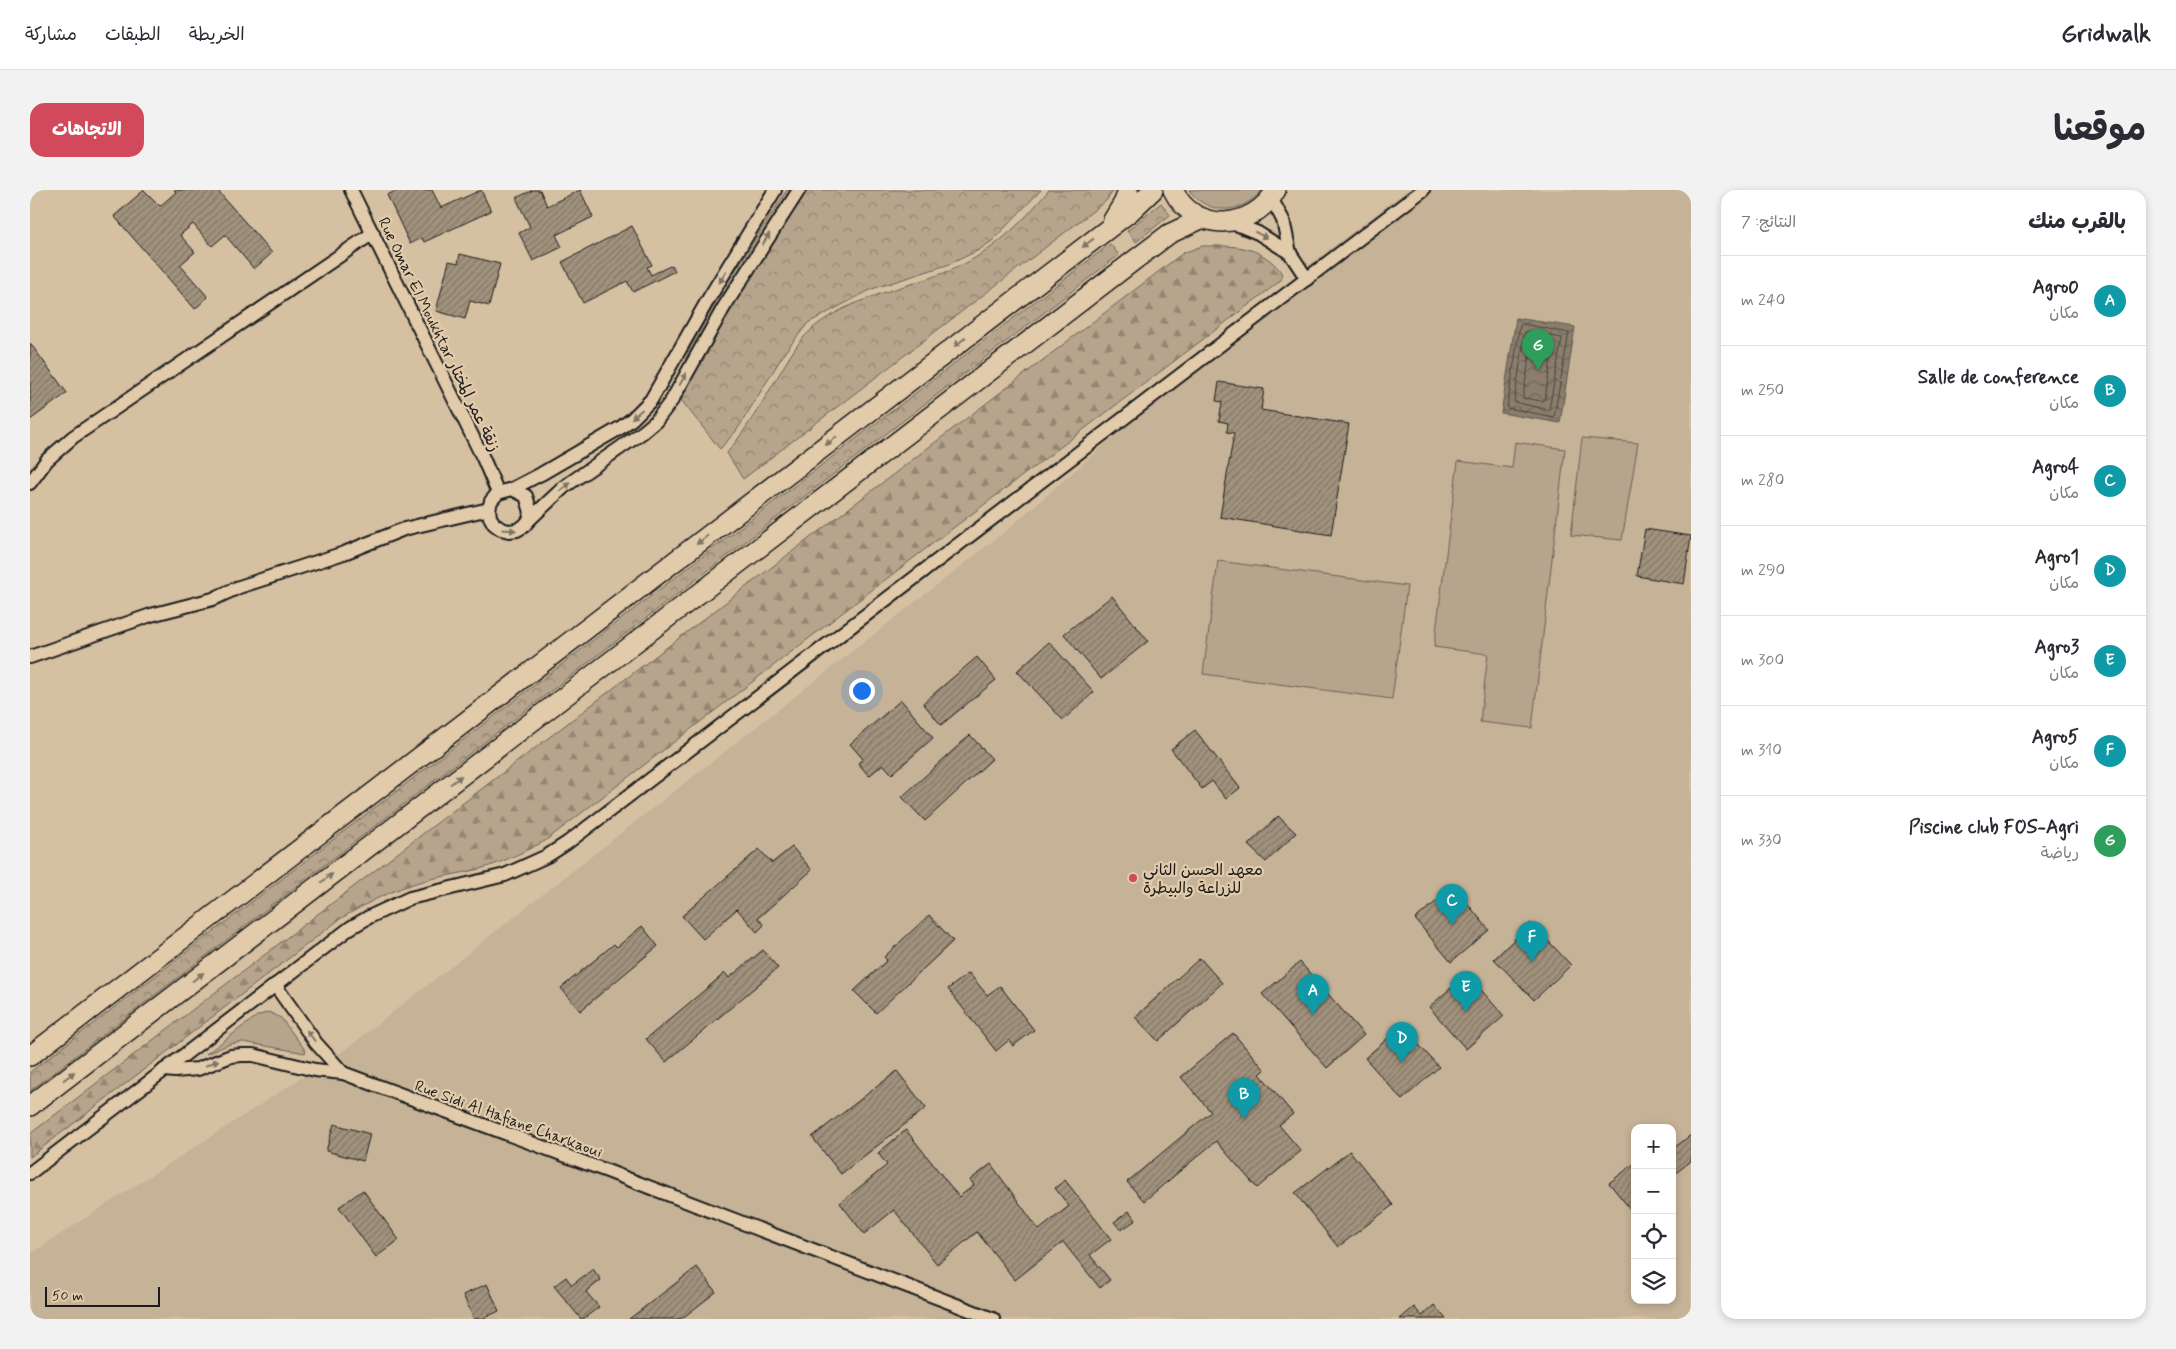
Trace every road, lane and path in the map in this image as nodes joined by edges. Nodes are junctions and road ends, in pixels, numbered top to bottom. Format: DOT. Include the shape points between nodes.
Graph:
graph roads {
  1 [pos="351,190"];
  2 [pos="775,190"];
  3 [pos="799,190"];
  4 [pos="1128,190"];
  5 [pos="1153,190"];
  6 [pos="1173,190"];
  7 [pos="1423,190"];
  8 [pos="1274,194"];
  9 [pos="1203,218"];
  10 [pos="1230,222"];
  11 [pos="1107,228"];
  12 [pos="374,233"];
  13 [pos="1290,253"];
  14 [pos="1308,279"];
  15 [pos="30,483"];
  16 [pos="512,489"];
  17 [pos="498,493"];
  18 [pos="489,509"];
  19 [pos="529,520"];
  20 [pos="30,657"];
  21 [pos="274,985"];
  22 [pos="30,1056"];
  23 [pos="164,1070"];
  24 [pos="343,1073"];
  25 [pos="30,1106"];
  26 [pos="30,1173"];
  27 [pos="993,1319"];
  1 -- 12 [label="street, Rue Omar El Moukhtar زنقة عمر المختار"];
  2 -- 16 [label="street, one-way" via="657,391 643,409 620,428"];
  19 -- 3 [label="street, one-way" via="564,488 656,421 672,400 724,307"];
  4 -- 11 [label="main road"];
  5 -- 11 [label="main road"];
  6 -- 9 [label="main road" via="1187,208"];
  7 -- 14 [label="street"];
  8 -- 10 [label="main road" via="1260,210"];
  8 -- 13 [label="street"];
  9 -- 10 [label="main road"];
  25 -- 9 [label="main road, one-way" via="1124,268 1169,234"];
  10 -- 13 [label="street, one-way" via="1258,233"];
  11 -- 22 [label="main road, one-way"];
  12 -- 15 [label="street" via="73,437 47,460"];
  12 -- 17 [label="street, Rue Omar El Moukhtar زنقة عمر المختار"];
  13 -- 14 [label="street"];
  14 -- 21 [label="street" via="547,856 505,875 431,892 389,907 350,928"];
  16 -- 17 [label="street"];
  16 -- 19 [label="street" via="528,500"];
  17 -- 18 [label="street"];
  18 -- 19 [label="street, one-way" via="492,521 505,530 517,530"];
  18 -- 20 [label="street" via="404,529 213,599 151,615"];
  21 -- 23 [label="street"];
  24 -- 21 [label="street, one-way" via="320,1048"];
  23 -- 24 [label="street, Rue Sidi Al Hafiane Charkaoui, one-way" via="198,1069 231,1056 253,1055 315,1070"];
  23 -- 26 [label="street"];
  24 -- 27 [label="street, Rue Sidi Al Hafiane Charkaoui"];
}
